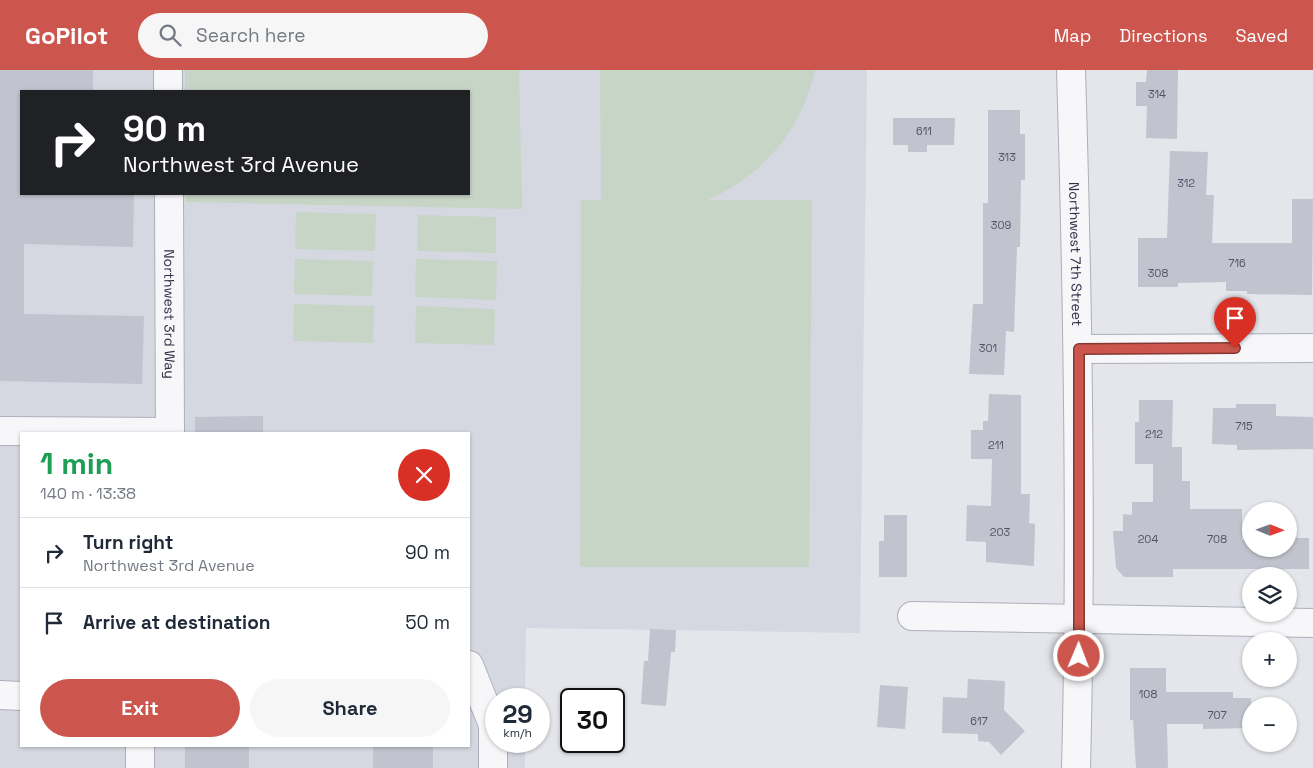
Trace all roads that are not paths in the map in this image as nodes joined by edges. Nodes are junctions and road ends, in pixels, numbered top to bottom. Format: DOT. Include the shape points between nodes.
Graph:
graph roads {
  1 [pos="168,70"];
  2 [pos="1071,70"];
  3 [pos="168,90"];
  4 [pos="169,195"];
  5 [pos="1313,348"];
  6 [pos="1079,349"];
  7 [pos="0,431"];
  8 [pos="85,432"];
  9 [pos="170,432"];
  10 [pos="912,616"];
  11 [pos="1080,619"];
  12 [pos="1313,623"];
  13 [pos="470,668"];
  14 [pos="0,695"];
  15 [pos="20,696"];
  16 [pos="140,747"];
  17 [pos="140,768"];
  18 [pos="493,768"];
  19 [pos="1076,768"];
  1 -- 3 [label="street"];
  2 -- 6 [label="street, Northwest 7th Street"];
  4 -- 9 [label="street, Northwest 3rd Way"];
  5 -- 6 [label="street"];
  6 -- 11 [label="street, Northwest 7th Street"];
  7 -- 8 [label="street"];
  10 -- 11 [label="street"];
  11 -- 12 [label="street"];
  11 -- 19 [label="street, Northwest 7th Street"];
  13 -- 18 [label="street" via="493,725"];
  14 -- 15 [label="street"];
  16 -- 17 [label="street"];
}
